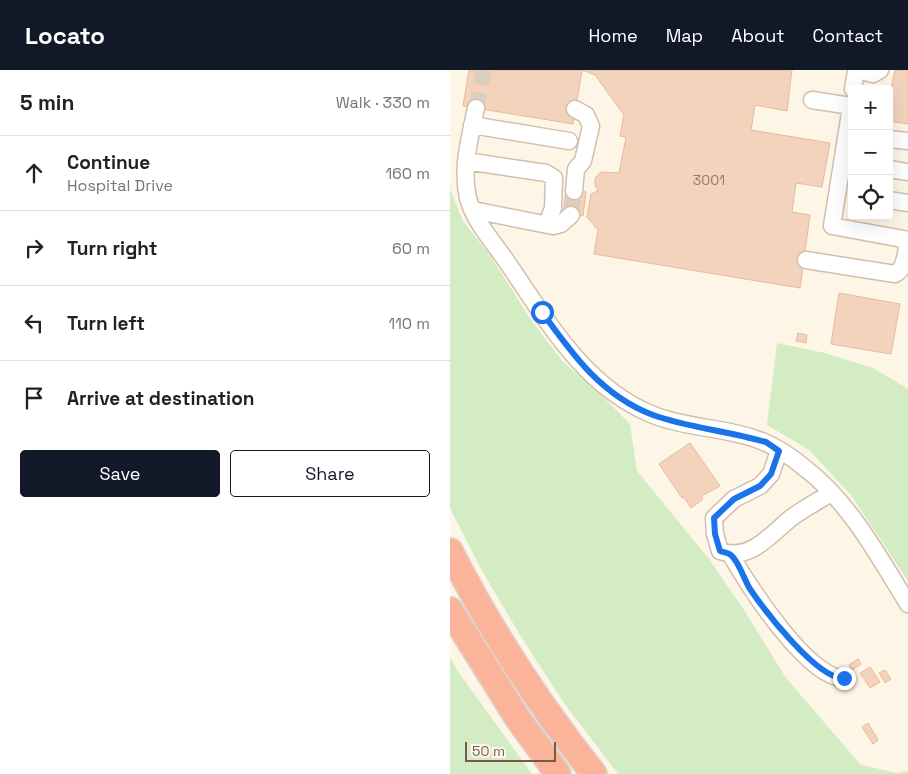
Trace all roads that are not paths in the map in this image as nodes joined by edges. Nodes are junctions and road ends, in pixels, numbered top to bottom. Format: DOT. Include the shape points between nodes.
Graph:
graph roads {
  1 [pos="856,70"];
  2 [pos="880,70"];
  3 [pos="854,85"];
  4 [pos="812,100"];
  5 [pos="848,103"];
  6 [pos="476,108"];
  7 [pos="575,109"];
  8 [pos="472,125"];
  9 [pos="893,139"];
  10 [pos="908,141"];
  11 [pos="569,142"];
  12 [pos="848,148"];
  13 [pos="466,161"];
  14 [pos="847,163"];
  15 [pos="893,170"];
  16 [pos="908,172"];
  17 [pos="546,173"];
  18 [pos="845,193"];
  19 [pos="893,201"];
  20 [pos="908,203"];
  21 [pos="473,210"];
  22 [pos="571,215"];
  23 [pos="547,224"];
  24 [pos="908,240"];
  25 [pos="806,260"];
  26 [pos="779,451"];
  27 [pos="831,493"];
  28 [pos="450,551"];
  29 [pos="731,555"];
  30 [pos="908,604"];
  31 [pos="450,610"];
  32 [pos="844,678"];
  33 [pos="558,774"];
  34 [pos="594,774"];
  1 -- 2 [label="street" via="873,74"];
  1 -- 3 [label="street"];
  4 -- 5 [label="street"];
  6 -- 8 [label="street"];
  7 -- 17 [label="street" via="586,115 591,126 583,161 576,169 575,186"];
  8 -- 11 [label="street"];
  8 -- 13 [label="street"];
  9 -- 10 [label="street"];
  12 -- 14 [label="street"];
  13 -- 17 [label="street"];
  13 -- 21 [label="street" via="468,199"];
  14 -- 18 [label="street"];
  15 -- 16 [label="street"];
  17 -- 23 [label="street" via="554,178 553,208"];
  18 -- 24 [label="street" via="832,226"];
  19 -- 20 [label="street"];
  21 -- 23 [label="street"];
  21 -- 26 [label="street" via="566,348 623,401 652,415 766,442"];
  22 -- 23 [label="street" via="561,224"];
  24 -- 25 [label="street" via="903,266 895,274"];
  26 -- 27 [label="street" via="806,469"];
  26 -- 29 [label="street" via="771,474 760,486 734,499 714,518 720,551"];
  27 -- 29 [label="street" via="792,518 758,547"];
  27 -- 30 [label="street" via="872,545"];
  28 -- 34 [label="highway" via="504,645"];
  29 -- 32 [label="street" via="750,589 781,629 824,672 836,679"];
  31 -- 33 [label="highway" via="518,720"];
}
